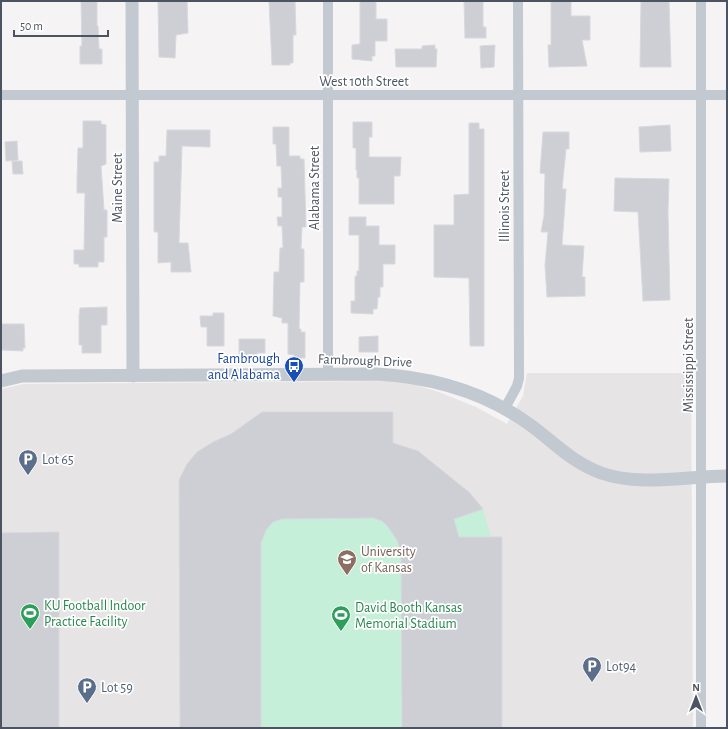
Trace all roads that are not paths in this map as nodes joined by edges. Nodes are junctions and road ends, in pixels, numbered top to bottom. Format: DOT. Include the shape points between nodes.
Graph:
graph roads {
  1 [pos="132,1"];
  2 [pos="328,1"];
  3 [pos="518,1"];
  4 [pos="701,1"];
  5 [pos="1,95"];
  6 [pos="133,95"];
  7 [pos="328,95"];
  8 [pos="518,95"];
  9 [pos="701,95"];
  10 [pos="727,95"];
  11 [pos="328,374"];
  12 [pos="1,376"];
  13 [pos="22,376"];
  14 [pos="133,376"];
  15 [pos="1,381"];
  16 [pos="505,408"];
  17 [pos="727,476"];
  18 [pos="702,478"];
  19 [pos="701,728"];
  1 -- 6 [label="street, Maine Street"];
  2 -- 7 [label="street, Alabama Street"];
  3 -- 8 [label="street, Illinois Street"];
  4 -- 9 [label="street, Mississippi Street"];
  5 -- 6 [label="street, West 10th Street"];
  6 -- 7 [label="street, West 10th Street"];
  6 -- 14 [label="street, Maine Street"];
  7 -- 8 [label="street, West 10th Street"];
  7 -- 11 [label="street, Alabama Street"];
  8 -- 9 [label="street, West 10th Street"];
  8 -- 16 [label="street, Illinois Street" via="519,378"];
  9 -- 10 [label="street, West 10th Street"];
  9 -- 18 [label="street, Mississippi Street"];
  11 -- 14 [label="street, Fambrough Drive"];
  11 -- 16 [label="street, Fambrough Drive" via="397,375 428,379 463,389"];
  12 -- 13 [label="street"];
  13 -- 14 [label="street, Fambrough Drive"];
  13 -- 15 [label="street, Fambrough Drive"];
  16 -- 18 [label="street, Fambrough Drive" via="529,424 565,455 601,473 628,479"];
  17 -- 18 [label="street, Fambrough Drive"];
  18 -- 19 [label="street, Mississippi Street"];
}
